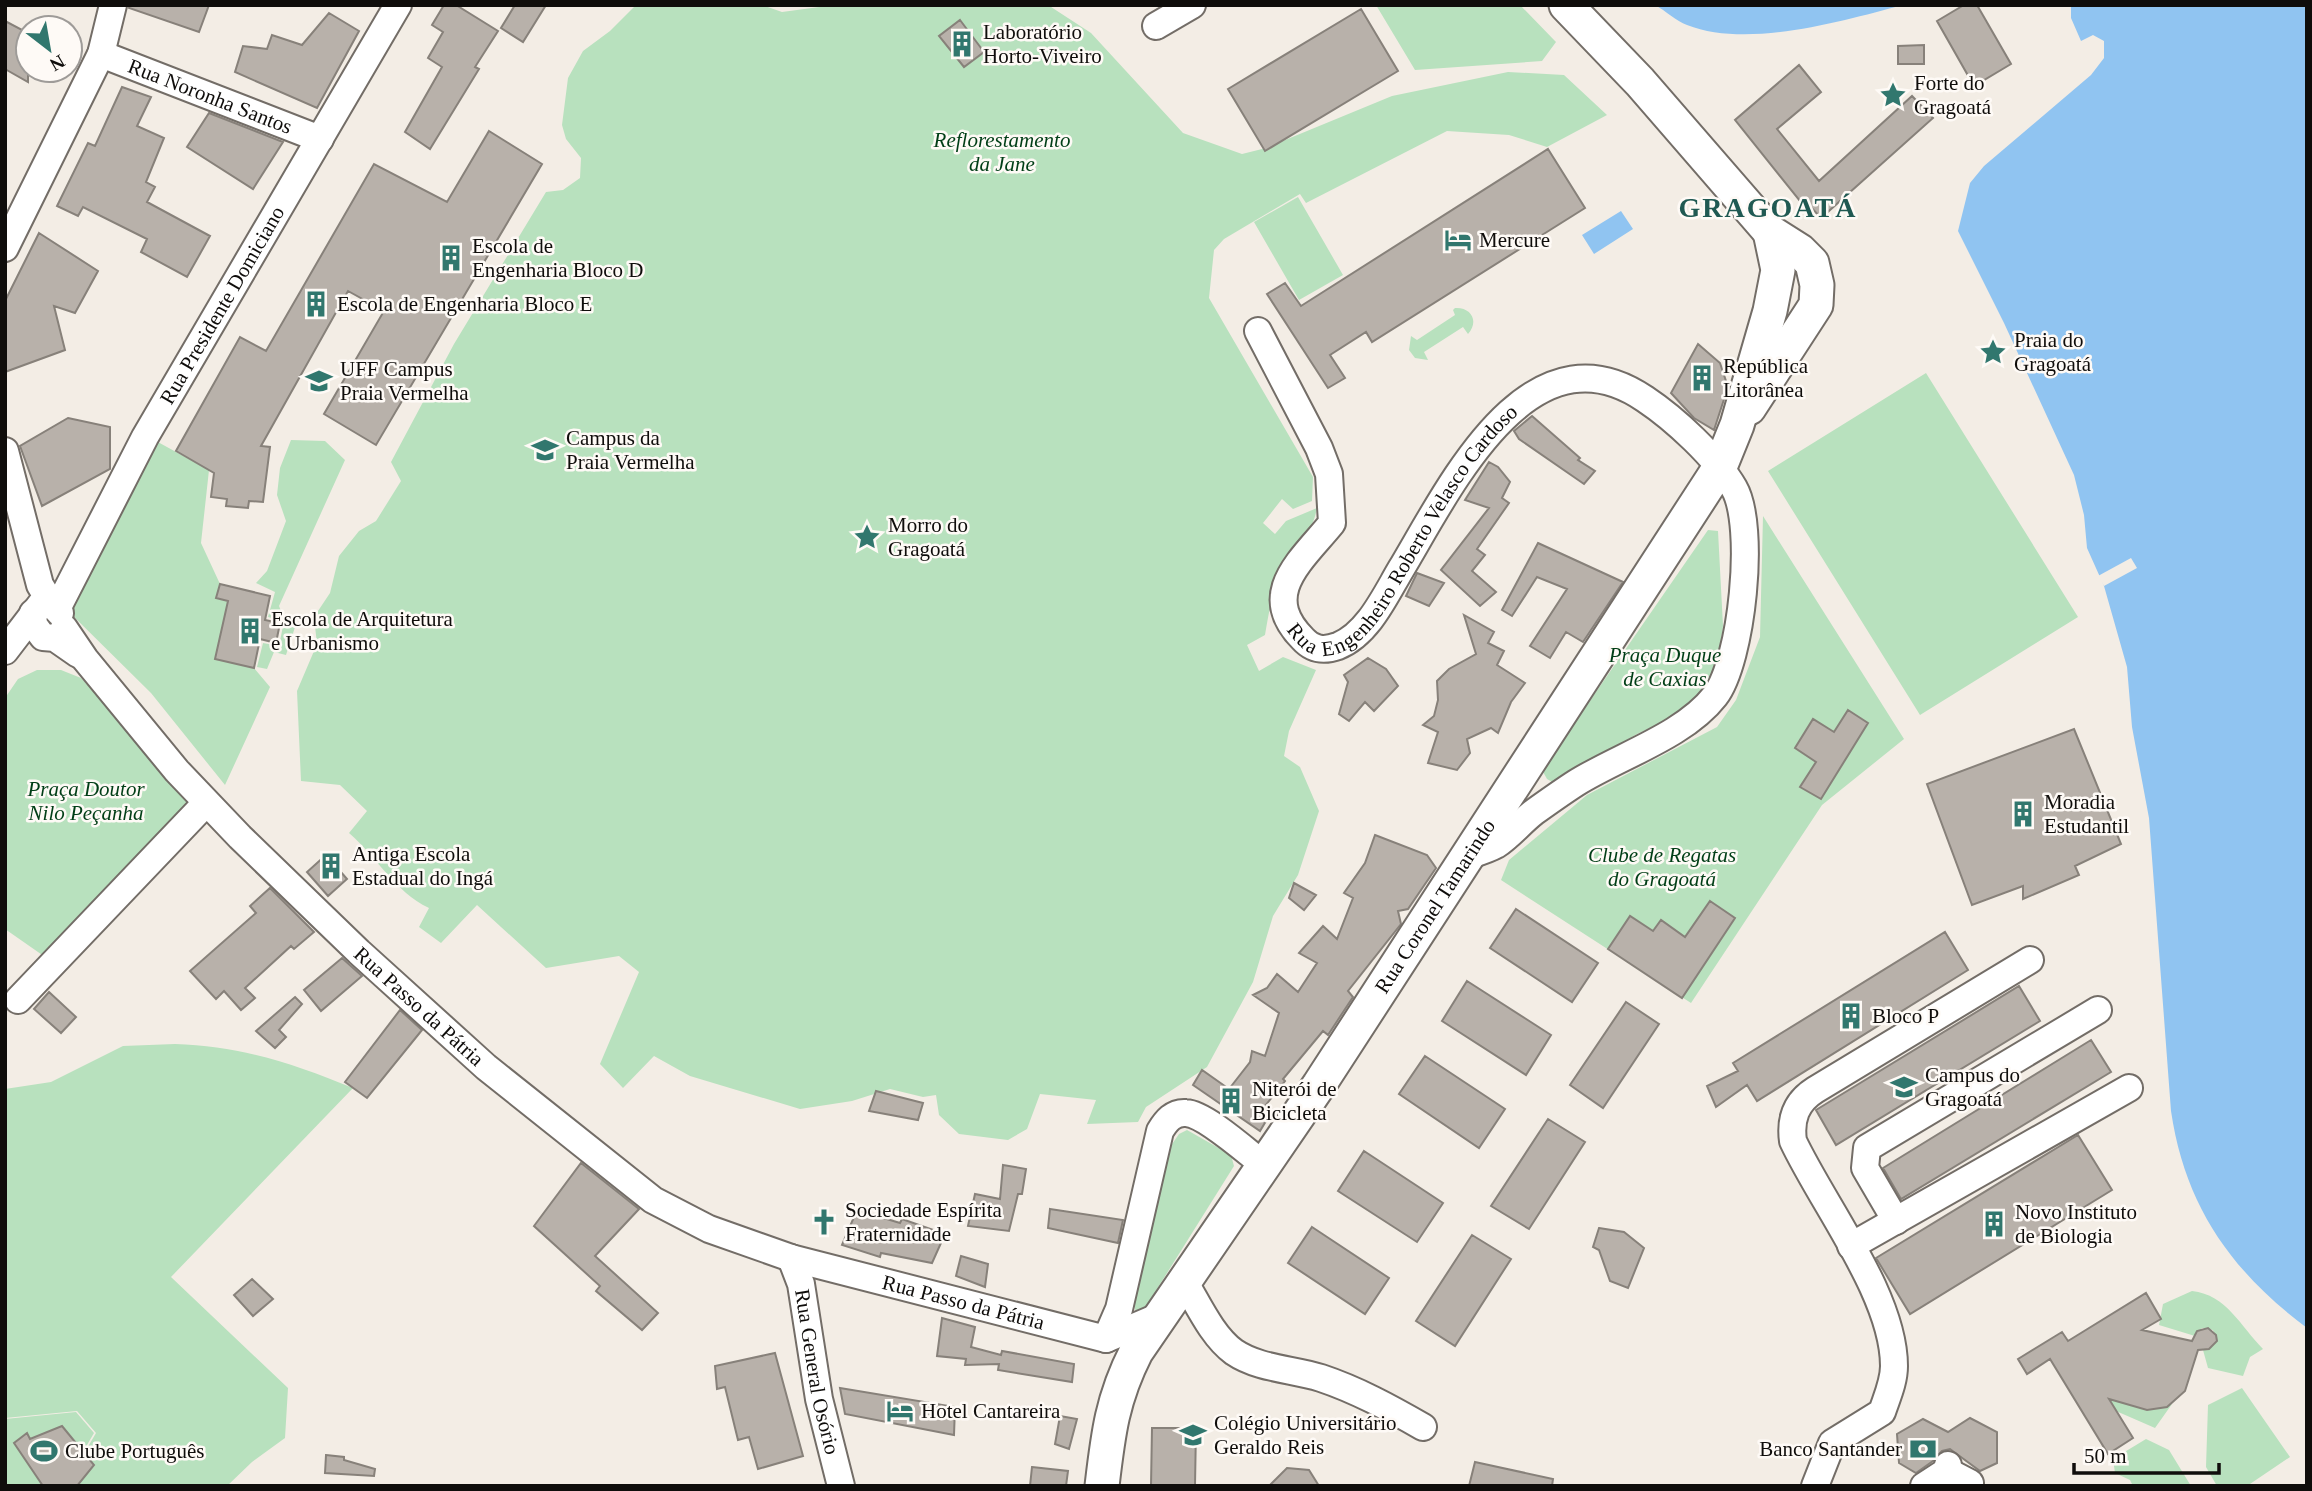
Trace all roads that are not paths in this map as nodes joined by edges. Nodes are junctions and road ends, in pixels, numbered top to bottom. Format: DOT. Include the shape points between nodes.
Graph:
graph roads {
  1 [pos="113,5"];
  2 [pos="398,5"];
  3 [pos="1192,5"];
  4 [pos="1566,5"];
  5 [pos="1156,26"];
  6 [pos="101,54"];
  7 [pos="320,139"];
  8 [pos="1770,232"];
  9 [pos="5,248"];
  10 [pos="1817,285"];
  11 [pos="1773,296"];
  12 [pos="1807,322"];
  13 [pos="1258,331"];
  14 [pos="1737,425"];
  15 [pos="5,451"];
  16 [pos="1720,467"];
  17 [pos="48,615"];
  18 [pos="5,651"];
  19 [pos="5,660"];
  20 [pos="206,803"];
  21 [pos="1466,856"];
  22 [pos="2030,960"];
  23 [pos="18,1000"];
  24 [pos="2098,1010"];
  25 [pos="2129,1088"];
  26 [pos="1264,1165"];
  27 [pos="1896,1221"];
  28 [pos="1851,1246"];
  29 [pos="810,1275"];
  30 [pos="1184,1282"];
  31 [pos="1162,1315"];
  32 [pos="1106,1339"];
  33 [pos="1120,1383"];
  34 [pos="1423,1427"];
  35 [pos="841,1486"];
  36 [pos="1102,1486"];
  37 [pos="1815,1486"];
  38 [pos="1924,1486"];
  39 [pos="1969,1486"];
  1 -- 6 [label="street"];
  2 -- 7 [label="street, Rua Presidente Domiciano"];
  3 -- 5 [label="street"];
  4 -- 8 [label="main road" via="1640,82"];
  6 -- 7 [label="street, Rua Noronha Santos"];
  6 -- 9 [label="street"];
  7 -- 17 [label="street, Rua Presidente Domiciano" via="145,438"];
  8 -- 10 [label="main road" via="1812,263"];
  8 -- 11 [label="main road, Rua Coronel Tamarindo" via="1777,261"];
  10 -- 11 [label="main road" via="1796,275"];
  10 -- 12 [label="main road, Rua Coronel Tamarindo" via="1816,305"];
  11 -- 12 [label="main road" via="1785,323"];
  11 -- 14 [label="main road, Rua Coronel Tamarindo"];
  12 -- 14 [label="main road, Rua Coronel Tamarindo"];
  13 -- 16 [label="street, Rua Engenheiro Roberto Velasco Cardoso" via="1320,448 1329,474 1332,523 1287,580 1282,595 1290,626 1309,645 1322,650 1339,646 1373,615 1488,434 1525,398 1554,383 1584,378 1624,385 1657,407"];
  14 -- 16 [label="main road, Rua Coronel Tamarindo"];
  15 -- 17 [label="street, Rua Passo da Pátria"];
  16 -- 21 [label="main road, Rua Coronel Tamarindo"];
  16 -- 21 [label="street" via="1739,496 1744,517 1744,567 1738,636 1730,668 1716,695 1692,719 1576,783 1497,844"];
  17 -- 18 [label="street, Rua Presidente Domiciano"];
  17 -- 19 [label="street"];
  17 -- 20 [label="street, Rua Passo da Pátria"];
  20 -- 23 [label="street"];
  20 -- 29 [label="street, Rua Passo da Pátria" via="486,1068 597,1157 664,1206 791,1258"];
  21 -- 26 [label="main road, Rua Coronel Tamarindo"];
  22 -- 28 [label="street" via="1801,1102 1793,1119 1793,1142"];
  24 -- 27 [label="street" via="1867,1148 1865,1168"];
  25 -- 27 [label="street"];
  26 -- 30 [label="main road, Rua Coronel Tamarindo"];
  26 -- 32 [label="street" via="1199,1118 1187,1112 1175,1114 1160,1131 1119,1309"];
  27 -- 28 [label="street"];
  28 -- 37 [label="street" via="1878,1302 1894,1368 1882,1412 1830,1445"];
  29 -- 32 [label="street, Rua Passo da Pátria"];
  29 -- 35 [label="street, Rua General Osório" via="819,1399"];
  30 -- 31 [label="main road, Rua Coronel Tamarindo"];
  30 -- 34 [label="street" via="1234,1352 1375,1399"];
  31 -- 32 [label="street"];
  31 -- 33 [label="main road, Rua Coronel Tamarindo"];
  32 -- 33 [label="street" via="1116,1355"];
  33 -- 36 [label="main road, Rua Coronel Tamarindo" via="1110,1416"];
  38 -- 39 [label="street" via="1947,1468"];
}
